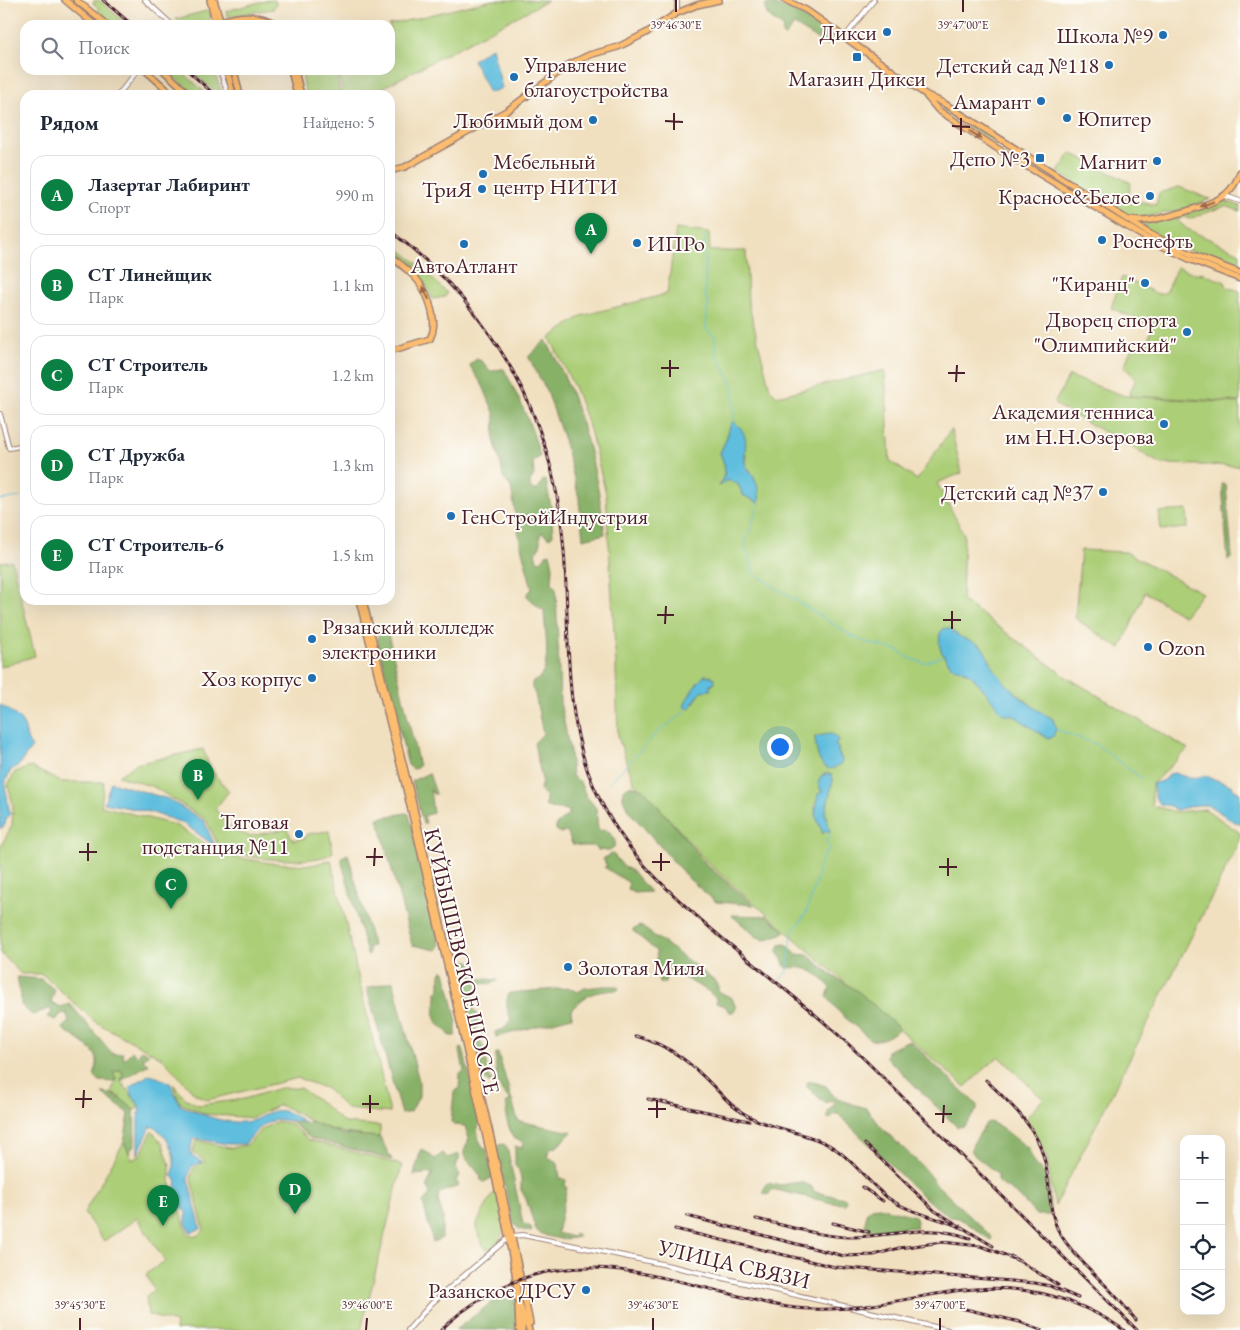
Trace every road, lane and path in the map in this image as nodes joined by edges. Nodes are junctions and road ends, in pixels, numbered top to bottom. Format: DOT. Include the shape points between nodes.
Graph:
graph roads {
  1 [pos="65,0"];
  2 [pos="76,0"];
  3 [pos="145,0"];
  4 [pos="210,0"];
  5 [pos="214,0"];
  6 [pos="677,0"];
  7 [pos="719,0"];
  8 [pos="786,0"];
  9 [pos="874,0"];
  10 [pos="677,13"];
  11 [pos="89,20"];
  12 [pos="101,20"];
  13 [pos="167,20"];
  14 [pos="218,20"];
  15 [pos="218,20"];
  16 [pos="230,20"];
  17 [pos="267,20"];
  18 [pos="844,38"];
  19 [pos="134,75"];
  20 [pos="151,75"];
  21 [pos="168,75"];
  22 [pos="222,75"];
  23 [pos="230,75"];
  24 [pos="233,75"];
  25 [pos="292,75"];
  26 [pos="296,75"];
  27 [pos="122,90"];
  28 [pos="167,90"];
  29 [pos="185,90"];
  30 [pos="227,90"];
  31 [pos="232,90"];
  32 [pos="239,90"];
  33 [pos="296,90"];
  34 [pos="300,90"];
  35 [pos="925,94"];
  36 [pos="945,104"];
  37 [pos="938,110"];
  38 [pos="999,139"];
  39 [pos="1008,144"];
  40 [pos="994,147"];
  41 [pos="1018,150"];
  42 [pos="1002,152"];
  43 [pos="1012,158"];
  44 [pos="395,169"];
  45 [pos="1240,172"];
  46 [pos="1056,175"];
  47 [pos="1050,181"];
  48 [pos="1225,196"];
  49 [pos="1240,202"];
  50 [pos="1126,219"];
  51 [pos="1141,221"];
  52 [pos="1132,227"];
  53 [pos="395,260"];
  54 [pos="1240,273"];
  55 [pos="1240,279"];
  56 [pos="395,350"];
  57 [pos="0,414"];
  58 [pos="20,446"];
  59 [pos="362,605"];
  60 [pos="510,1237"];
  61 [pos="521,1299"];
  62 [pos="523,1314"];
  63 [pos="408,1330"];
  64 [pos="521,1330"];
  65 [pos="530,1330"];
  66 [pos="948,1330"];
  1 -- 11 [label="main road"];
  2 -- 12 [label="main road"];
  3 -- 13 [label="street"];
  4 -- 14 [label="main road"];
  5 -- 15 [label="main road"];
  6 -- 10 [label="street"];
  7 -- 10 [label="main road"];
  8 -- 18 [label="main road" via="806,10"];
  9 -- 18 [label="street"];
  10 -- 44 [label="main road" via="618,48 589,55 570,64 508,110"];
  16 -- 17 [label="main road" via="257,16"];
  18 -- 35 [label="main road"];
  19 -- 27 [label="street"];
  20 -- 28 [label="main road"];
  21 -- 29 [label="main road"];
  22 -- 30 [label="street"];
  23 -- 31 [label="main road"];
  24 -- 32 [label="main road"];
  25 -- 33 [label="main road"];
  26 -- 34 [label="main road"];
  35 -- 36 [label="main road"];
  35 -- 37 [label="main road"];
  36 -- 37 [label="main road" via="940,104"];
  36 -- 38 [label="main road"];
  37 -- 40 [label="main road, one-way"];
  38 -- 39 [label="main road"];
  38 -- 40 [label="main road" via="998,146"];
  39 -- 41 [label="main road"];
  39 -- 42 [label="main road" via="1003,144"];
  40 -- 42 [label="main road"];
  41 -- 43 [label="main road"];
  41 -- 46 [label="main road"];
  42 -- 43 [label="main road"];
  43 -- 47 [label="main road"];
  45 -- 48 [label="main road"];
  46 -- 47 [label="main road" via="1051,174"];
  46 -- 50 [label="main road"];
  47 -- 52 [label="main road"];
  48 -- 49 [label="street"];
  48 -- 51 [label="main road, one-way" via="1186,212"];
  50 -- 51 [label="main road"];
  50 -- 52 [label="main road"];
  51 -- 52 [label="main road"];
  52 -- 54 [label="main road"];
  52 -- 55 [label="main road" via="1186,258"];
  56 -- 53 [label="main road, one-way" via="430,339 434,327 428,296 422,285"];
  57 -- 58 [label="street" via="9,448"];
  59 -- 60 [label="main road, КУЙБЫШЕВСКОЕ ШОССЕ" via="413,804"];
  60 -- 61 [label="main road, КУЙБЫШЕВСКОЕ ШОССЕ"];
  60 -- 63 [label="street" via="432,1303"];
  60 -- 66 [label="street, УЛИЦА СВЯЗИ" via="523,1235 662,1264"];
  61 -- 62 [label="main road"];
  61 -- 64 [label="main road"];
  61 -- 65 [label="main road, КУЙБЫШЕВСКОЕ ШОССЕ"];
  62 -- 64 [label="main road"];
  62 -- 65 [label="main road, КУЙБЫШЕВСКОЕ ШОССЕ"];
}
